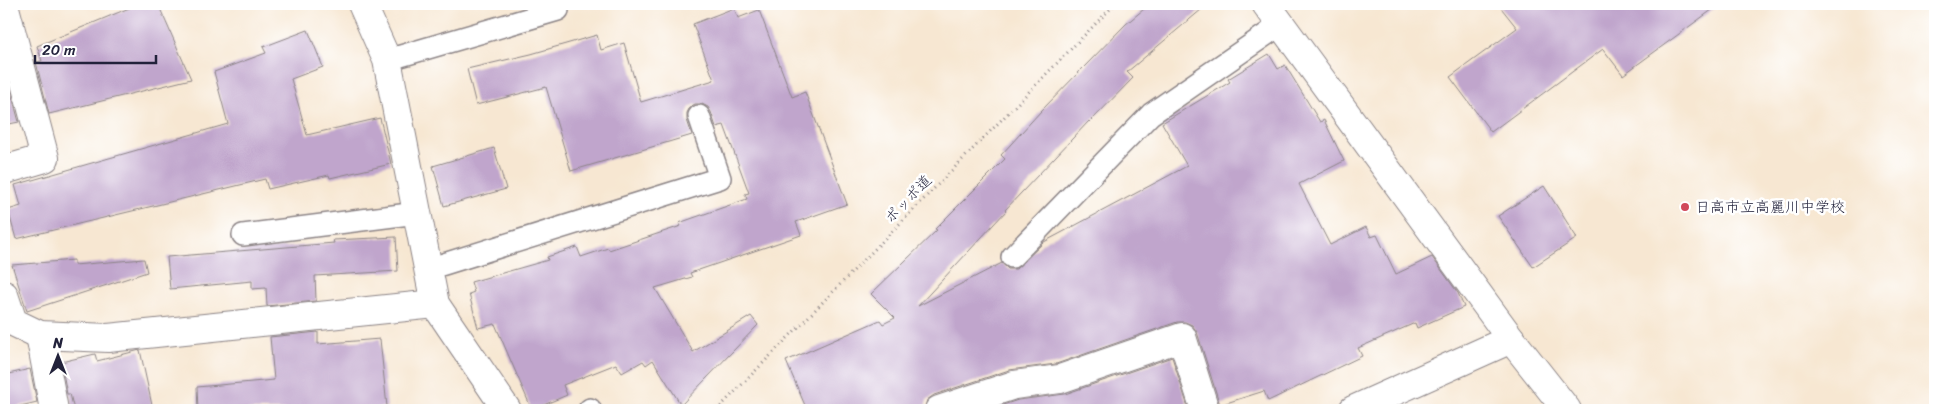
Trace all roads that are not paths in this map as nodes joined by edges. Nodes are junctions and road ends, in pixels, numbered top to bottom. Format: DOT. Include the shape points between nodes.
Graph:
graph roads {
  1 [pos="4,4"];
  2 [pos="362,4"];
  3 [pos="558,10"];
  4 [pos="1273,14"];
  5 [pos="387,60"];
  6 [pos="699,116"];
  7 [pos="4,170"];
  8 [pos="417,213"];
  9 [pos="243,235"];
  10 [pos="1012,257"];
  11 [pos="428,269"];
  12 [pos="4,295"];
  13 [pos="435,304"];
  14 [pos="40,335"];
  15 [pos="1511,339"];
  16 [pos="54,410"];
  17 [pos="507,410"];
  18 [pos="939,410"];
  19 [pos="1205,410"];
  20 [pos="1353,410"];
  21 [pos="1567,410"];
  1 -- 7 [label="street" via="45,158"];
  2 -- 5 [label="street"];
  3 -- 5 [label="lane"];
  4 -- 10 [label="lane" via="1151,114"];
  4 -- 15 [label="street"];
  5 -- 8 [label="street"];
  6 -- 11 [label="lane" via="720,178"];
  8 -- 9 [label="lane"];
  8 -- 11 [label="street"];
  11 -- 13 [label="street"];
  12 -- 14 [label="street" via="13,322"];
  13 -- 14 [label="street" via="108,338"];
  13 -- 17 [label="street"];
  14 -- 16 [label="street"];
  15 -- 20 [label="street"];
  15 -- 21 [label="street"];
  18 -- 19 [label="street" via="1014,385 1060,379 1182,337"];
}
